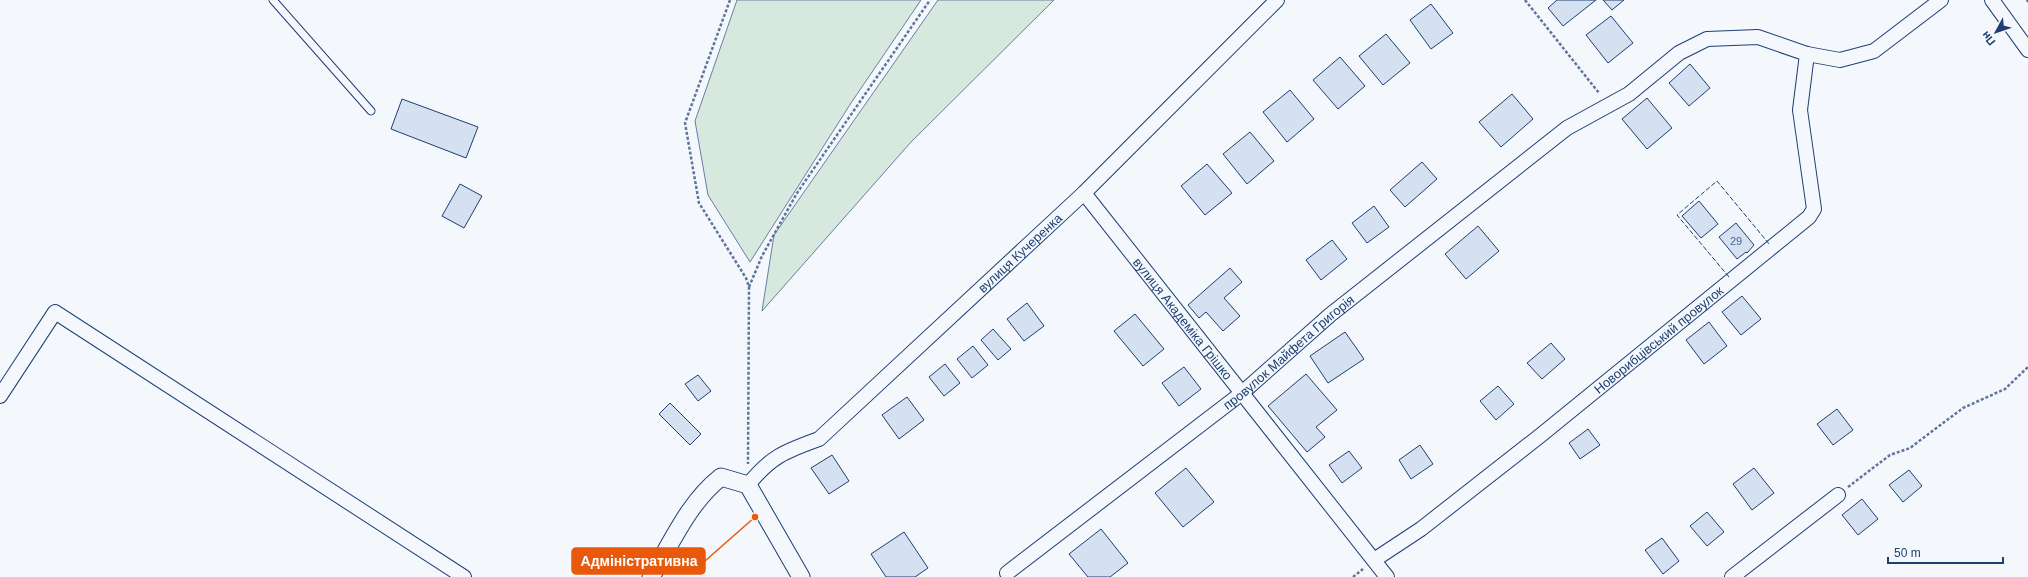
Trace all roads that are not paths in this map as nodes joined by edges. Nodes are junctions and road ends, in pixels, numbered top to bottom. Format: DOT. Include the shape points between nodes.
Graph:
graph roads {
  1 [pos="273,0"];
  2 [pos="1277,0"];
  3 [pos="1941,0"];
  4 [pos="1992,0"];
  5 [pos="2028,50"];
  6 [pos="1807,54"];
  7 [pos="371,111"];
  8 [pos="1084,192"];
  9 [pos="1242,393"];
  10 [pos="0,396"];
  11 [pos="748,485"];
  12 [pos="1838,495"];
  13 [pos="1374,560"];
  14 [pos="1007,573"];
  15 [pos="464,577"];
  16 [pos="651,577"];
  17 [pos="801,577"];
  18 [pos="1387,577"];
  19 [pos="1732,577"];
  1 -- 7 [label="lane"];
  2 -- 8 [label="street, вулиця Кучеренка"];
  3 -- 6 [label="street, провулок Майфета Григорія" via="1874,51 1840,60"];
  4 -- 5 [label="street"];
  6 -- 9 [label="street, провулок Майфета Григорія" via="1758,37 1707,39 1679,53 1629,94 1567,128 1330,315"];
  6 -- 13 [label="street, Новорибцівський провулок" via="1800,110 1814,209 1809,217 1541,435 1421,529"];
  8 -- 9 [label="street, вулиця Академіка Грішко"];
  8 -- 11 [label="street, вулиця Кучеренка" via="819,439 783,452 760,470"];
  9 -- 13 [label="street, вулиця Академіка Грішко"];
  9 -- 14 [label="street, провулок Майфета Григорія"];
  10 -- 15 [label="street" via="56,312"];
  11 -- 16 [label="street" via="722,477 706,490 693,506"];
  11 -- 17 [label="street"];
  12 -- 19 [label="street"];
  13 -- 18 [label="street, вулиця Академіка Грішко"];
}
